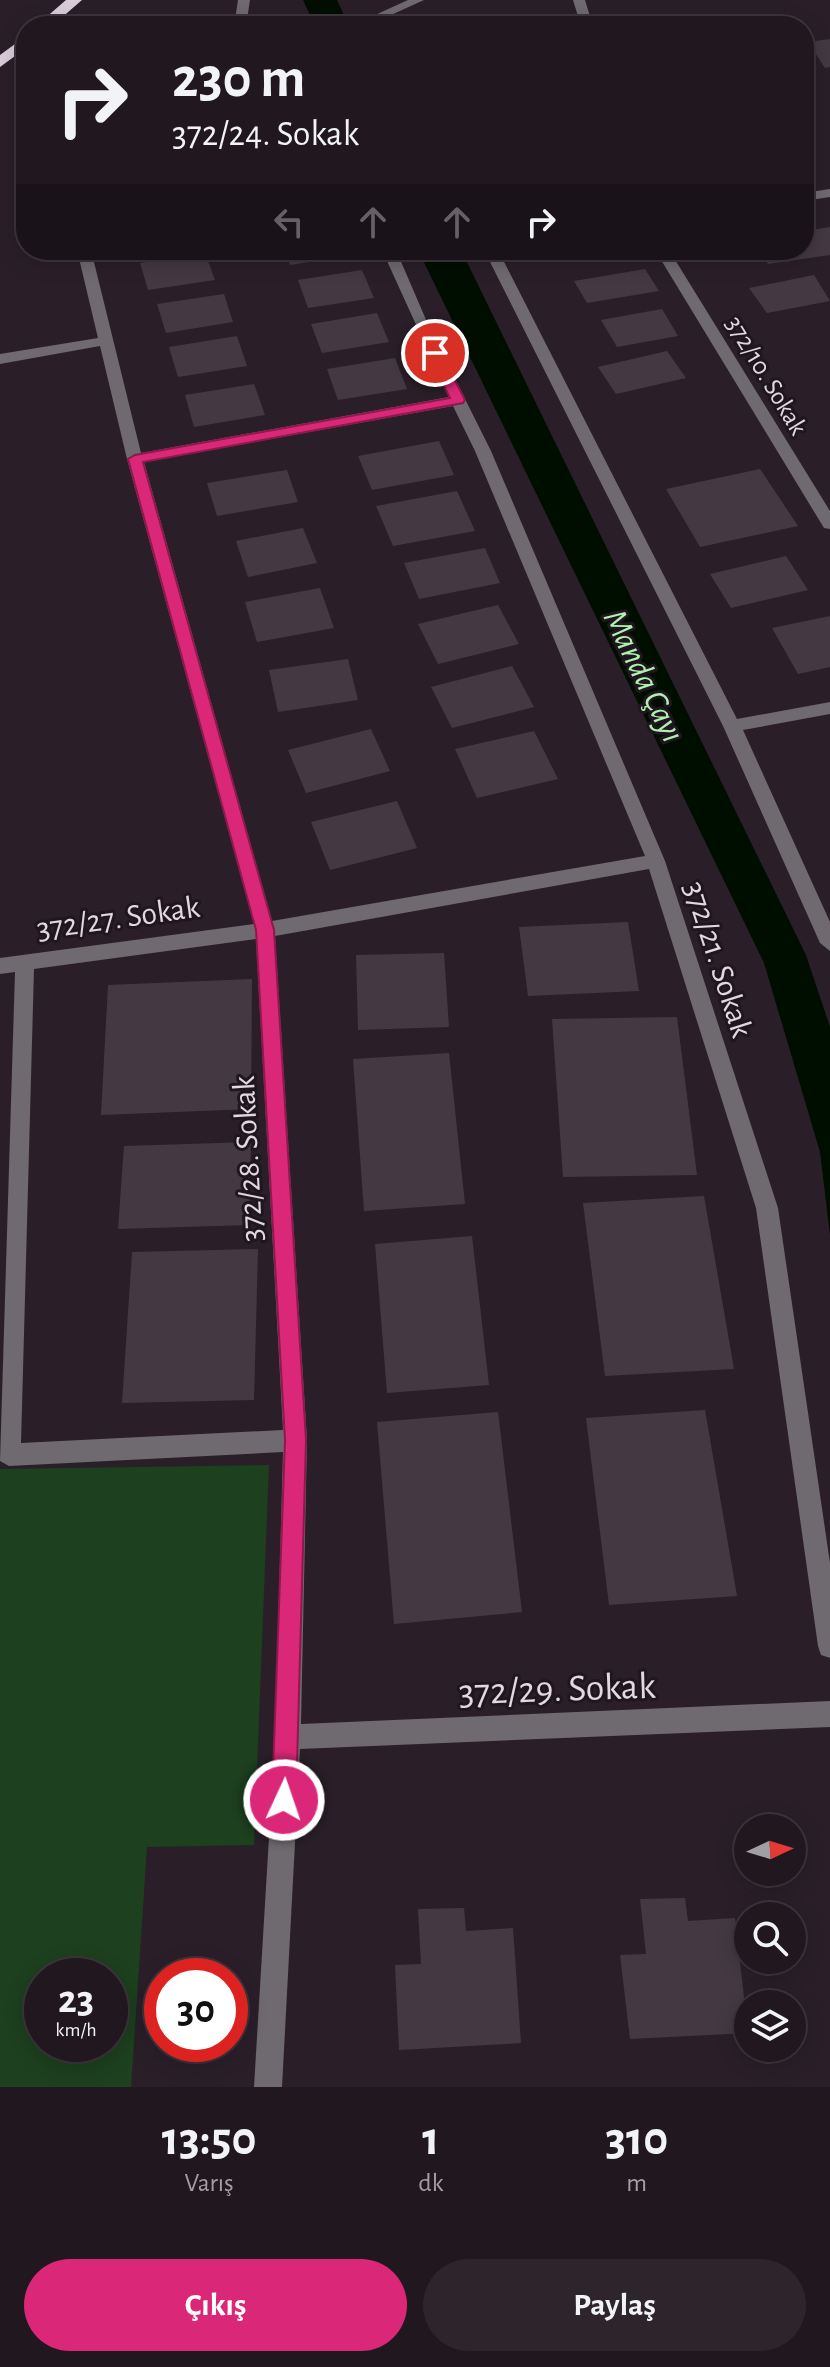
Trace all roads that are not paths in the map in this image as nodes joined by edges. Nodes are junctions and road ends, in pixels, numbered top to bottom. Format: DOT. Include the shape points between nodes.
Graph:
graph roads {
  1 [pos="75,0"];
  2 [pos="418,0"];
  3 [pos="55,16"];
  4 [pos="380,16"];
  5 [pos="16,49"];
  6 [pos="0,63"];
  7 [pos="86,260"];
  8 [pos="393,260"];
  9 [pos="496,260"];
  10 [pos="668,260"];
  11 [pos="104,341"];
  12 [pos="0,359"];
  13 [pos="459,400"];
  14 [pos="135,459"];
  15 [pos="830,524"];
  16 [pos="830,708"];
  17 [pos="732,726"];
  18 [pos="656,861"];
  19 [pos="265,930"];
  20 [pos="830,943"];
  21 [pos="25,962"];
  22 [pos="0,966"];
  23 [pos="295,1440"];
  24 [pos="830,1646"];
  25 [pos="830,1714"];
  26 [pos="288,1737"];
  27 [pos="268,2087"];
  1 -- 3 [label="highway"];
  2 -- 4 [label="street"];
  5 -- 6 [label="highway"];
  7 -- 11 [label="street, 372/28. Sokak"];
  8 -- 13 [label="street, 372/21. Sokak"];
  9 -- 17 [label="street"];
  10 -- 15 [label="street, 372/10. Sokak"];
  11 -- 12 [label="street"];
  11 -- 14 [label="street, 372/28. Sokak"];
  13 -- 14 [label="street"];
  13 -- 18 [label="street, 372/21. Sokak"];
  14 -- 19 [label="street, 372/28. Sokak"];
  16 -- 17 [label="street"];
  17 -- 20 [label="street"];
  18 -- 19 [label="street, 372/27. Sokak"];
  18 -- 24 [label="street, 372/21. Sokak" via="767,1208"];
  19 -- 21 [label="street, 372/27. Sokak"];
  19 -- 23 [label="street, 372/28. Sokak"];
  21 -- 22 [label="street"];
  21 -- 23 [label="street, 372/27. Sokak" via="9,1455"];
  23 -- 26 [label="street, 372/28. Sokak"];
  25 -- 26 [label="street, 372/29. Sokak"];
  26 -- 27 [label="street, 372/28. Sokak"];
}
